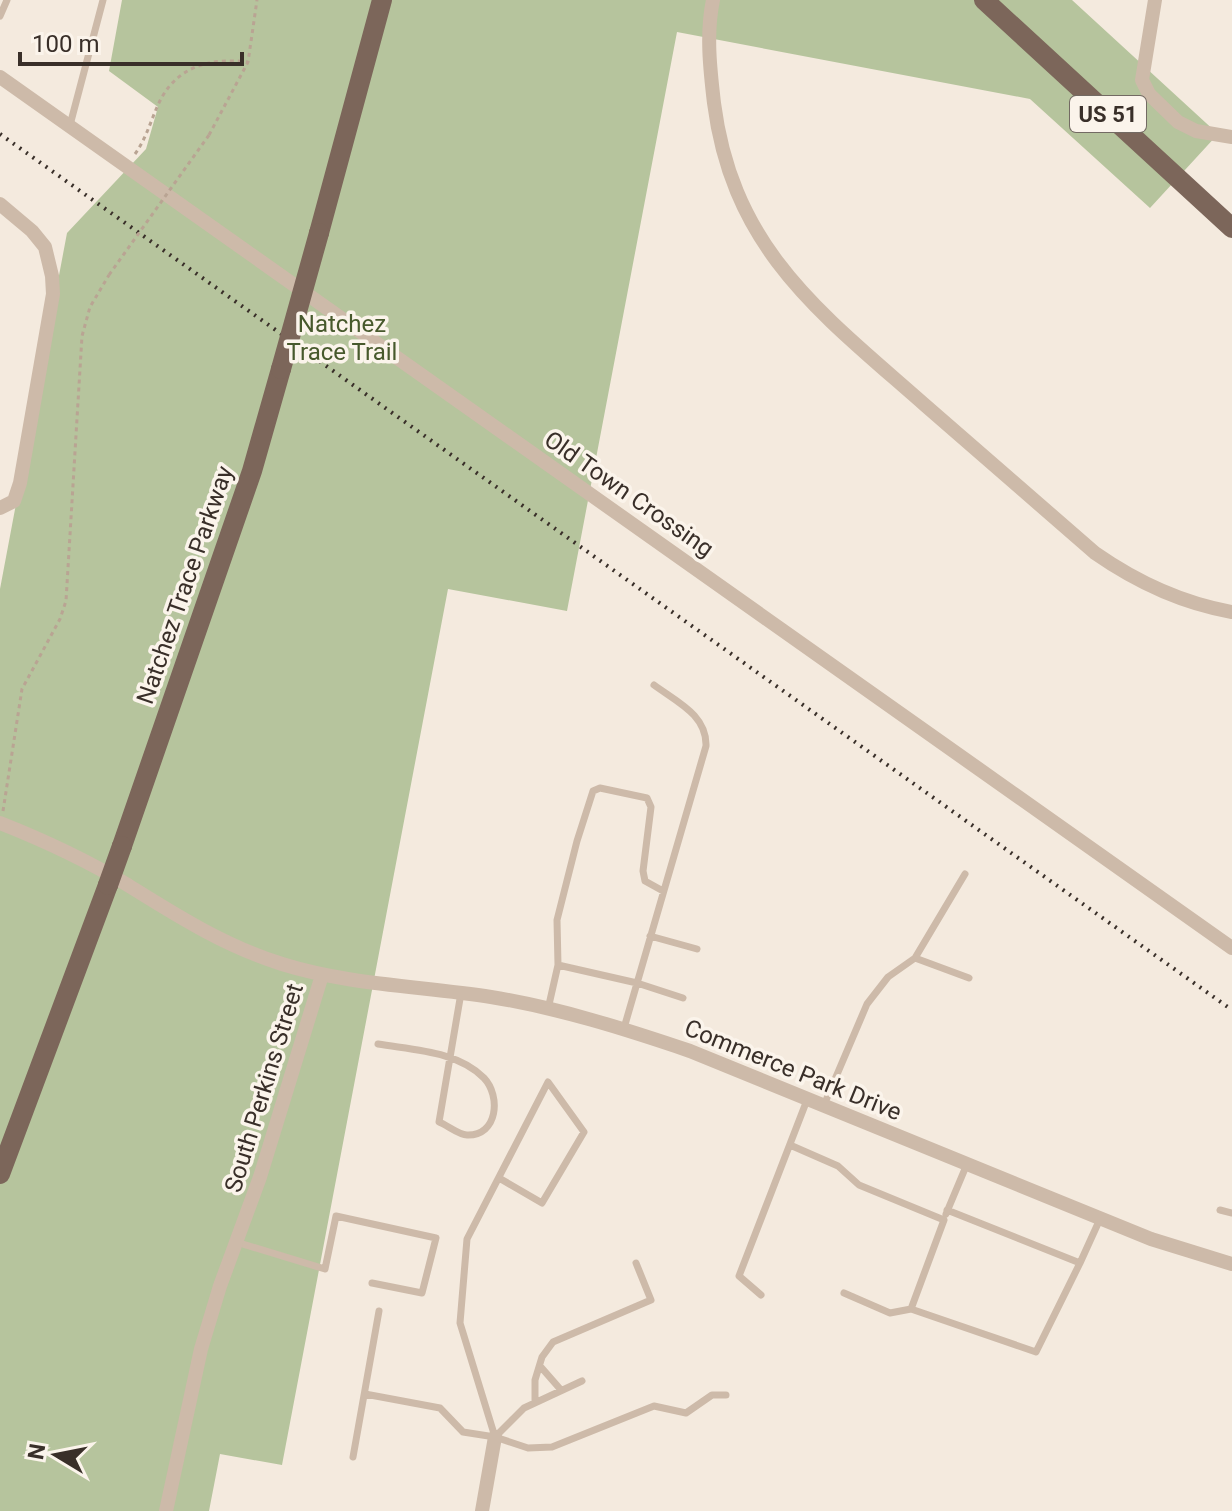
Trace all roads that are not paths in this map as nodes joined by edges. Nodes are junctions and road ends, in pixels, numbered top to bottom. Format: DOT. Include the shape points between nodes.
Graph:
graph roads {
  1 [pos="7,0"];
  2 [pos="103,0"];
  3 [pos="382,0"];
  4 [pos="713,0"];
  5 [pos="984,0"];
  6 [pos="1155,0"];
  7 [pos="0,16"];
  8 [pos="0,77"];
  9 [pos="69,126"];
  10 [pos="1232,137"];
  11 [pos="0,204"];
  12 [pos="1232,228"];
  13 [pos="2,508"];
  14 [pos="1232,612"];
  15 [pos="654,685"];
  16 [pos="0,823"];
  17 [pos="965,874"];
  18 [pos="663,891"];
  19 [pos="650,936"];
  20 [pos="1232,948"];
  21 [pos="697,949"];
  22 [pos="915,958"];
  23 [pos="558,965"];
  24 [pos="322,975"];
  25 [pos="969,978"];
  26 [pos="637,983"];
  27 [pos="461,993"];
  28 [pos="683,998"];
  29 [pos="548,1009"];
  30 [pos="624,1028"];
  31 [pos="378,1044"];
  32 [pos="450,1057"];
  33 [pos="808,1099"];
  34 [pos="824,1105"];
  35 [pos="790,1145"];
  36 [pos="967,1164"];
  37 [pos="0,1174"];
  38 [pos="499,1178"];
  39 [pos="947,1210"];
  40 [pos="1220,1210"];
  41 [pos="1232,1213"];
  42 [pos="1100,1219"];
  43 [pos="944,1220"];
  44 [pos="236,1242"];
  45 [pos="636,1263"];
  46 [pos="1080,1263"];
  47 [pos="1232,1264"];
  48 [pos="372,1283"];
  49 [pos="844,1293"];
  50 [pos="761,1295"];
  51 [pos="911,1309"];
  52 [pos="379,1311"];
  53 [pos="540,1366"];
  54 [pos="582,1381"];
  55 [pos="561,1390"];
  56 [pos="365,1394"];
  57 [pos="726,1395"];
  58 [pos="535,1401"];
  59 [pos="495,1437"];
  60 [pos="353,1457"];
  61 [pos="166,1511"];
  62 [pos="482,1511"];
  1 -- 7 [label="lane"];
  2 -- 9 [label="lane"];
  3 -- 37 [label="main road, Natchez Trace Parkway, bridge" via="252,471 122,846"];
  4 -- 14 [label="street" via="709,55 724,159 744,209 782,270 823,315 1095,553 1183,601"];
  5 -- 12 [label="main road, US 51"];
  6 -- 10 [label="street" via="1142,80 1149,94 1178,122"];
  8 -- 9 [label="street, Old Town Crossing"];
  9 -- 20 [label="street, Old Town Crossing"];
  11 -- 13 [label="street" via="45,247 53,294 20,483 14,501"];
  15 -- 18 [label="lane" via="697,717 706,732"];
  16 -- 24 [label="street, South Perkins Street" via="81,859 225,942"];
  17 -- 22 [label="lane"];
  18 -- 19 [label="lane"];
  18 -- 23 [label="lane" via="645,881 643,871 651,807 647,798 593,791 557,920"];
  19 -- 21 [label="lane"];
  19 -- 26 [label="lane"];
  22 -- 25 [label="lane"];
  22 -- 34 [label="lane" via="888,977 867,1004"];
  23 -- 26 [label="lane"];
  23 -- 29 [label="lane"];
  24 -- 27 [label="street, Commerce Park Drive"];
  24 -- 44 [label="street, South Perkins Street"];
  26 -- 28 [label="lane"];
  26 -- 30 [label="lane"];
  27 -- 29 [label="street, Commerce Park Drive"];
  27 -- 32 [label="lane"];
  29 -- 30 [label="street, Commerce Park Drive"];
  30 -- 33 [label="street, Commerce Park Drive"];
  31 -- 32 [label="lane"];
  32 -- 32 [label="lane" via="439,1122 465,1135 478,1133 488,1125 496,1096 483,1078"];
  33 -- 34 [label="street, Commerce Park Drive"];
  33 -- 35 [label="lane"];
  34 -- 36 [label="street, Commerce Park Drive"];
  35 -- 43 [label="lane" via="838,1166 859,1185"];
  35 -- 50 [label="lane" via="739,1276"];
  36 -- 39 [label="lane"];
  36 -- 42 [label="street, Commerce Park Drive"];
  38 -- 38 [label="lane" via="520,1137 548,1082 584,1132 542,1203"];
  38 -- 59 [label="lane" via="467,1239 460,1323"];
  39 -- 43 [label="lane"];
  39 -- 46 [label="lane"];
  40 -- 41 [label="lane"];
  42 -- 46 [label="lane"];
  42 -- 47 [label="street, Commerce Park Drive"];
  43 -- 51 [label="lane"];
  44 -- 48 [label="lane" via="325,1269 336,1216 436,1238 422,1293"];
  44 -- 61 [label="street, South Perkins Street" via="201,1349"];
  45 -- 53 [label="lane" via="651,1300 553,1342"];
  46 -- 51 [label="lane" via="1036,1352"];
  49 -- 51 [label="lane" via="890,1313"];
  52 -- 56 [label="lane"];
  53 -- 55 [label="lane"];
  53 -- 58 [label="lane"];
  54 -- 55 [label="lane"];
  55 -- 58 [label="lane"];
  56 -- 59 [label="lane" via="440,1408 463,1432"];
  56 -- 60 [label="lane"];
  57 -- 59 [label="lane" via="712,1395 686,1413 654,1406 552,1447 528,1448"];
  58 -- 59 [label="lane"];
  59 -- 62 [label="street"];
}
